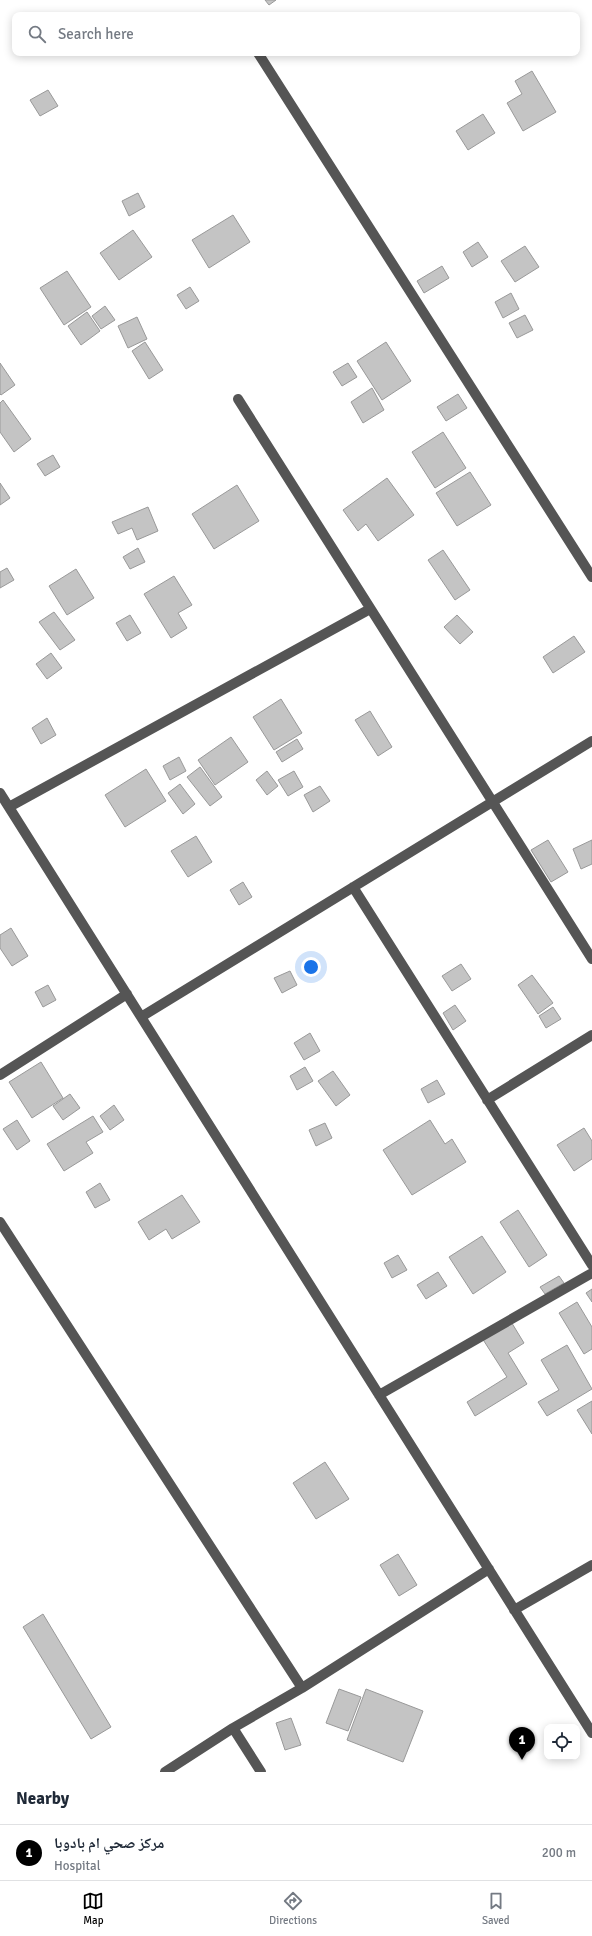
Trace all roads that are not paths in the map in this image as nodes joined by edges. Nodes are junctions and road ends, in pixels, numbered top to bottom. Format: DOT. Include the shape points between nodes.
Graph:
graph roads {
  1 [pos="260,56"];
  2 [pos="238,399"];
  3 [pos="592,578"];
  4 [pos="370,609"];
  5 [pos="592,741"];
  6 [pos="0,792"];
  7 [pos="492,802"];
  8 [pos="9,807"];
  9 [pos="353,887"];
  10 [pos="592,959"];
  11 [pos="127,994"];
  12 [pos="141,1017"];
  13 [pos="592,1035"];
  14 [pos="0,1075"];
  15 [pos="487,1100"];
  16 [pos="0,1222"];
  17 [pos="592,1265"];
  18 [pos="592,1273"];
  19 [pos="379,1395"];
  20 [pos="592,1565"];
  21 [pos="489,1569"];
  22 [pos="514,1610"];
  23 [pos="302,1688"];
  24 [pos="233,1728"];
  25 [pos="592,1733"];
  26 [pos="165,1772"];
  27 [pos="261,1772"];
  1 -- 3 [label="street"];
  2 -- 4 [label="street"];
  4 -- 7 [label="street"];
  4 -- 8 [label="street"];
  5 -- 7 [label="street"];
  6 -- 8 [label="street"];
  7 -- 9 [label="street"];
  7 -- 10 [label="street"];
  8 -- 11 [label="street"];
  9 -- 12 [label="street"];
  9 -- 15 [label="street"];
  11 -- 12 [label="street"];
  11 -- 14 [label="street"];
  12 -- 19 [label="street"];
  13 -- 15 [label="street"];
  15 -- 17 [label="street"];
  16 -- 23 [label="street"];
  18 -- 19 [label="street"];
  19 -- 21 [label="street"];
  20 -- 22 [label="street"];
  21 -- 22 [label="street"];
  21 -- 23 [label="street"];
  22 -- 25 [label="street"];
  23 -- 24 [label="street"];
  24 -- 26 [label="street"];
  24 -- 27 [label="street"];
}
